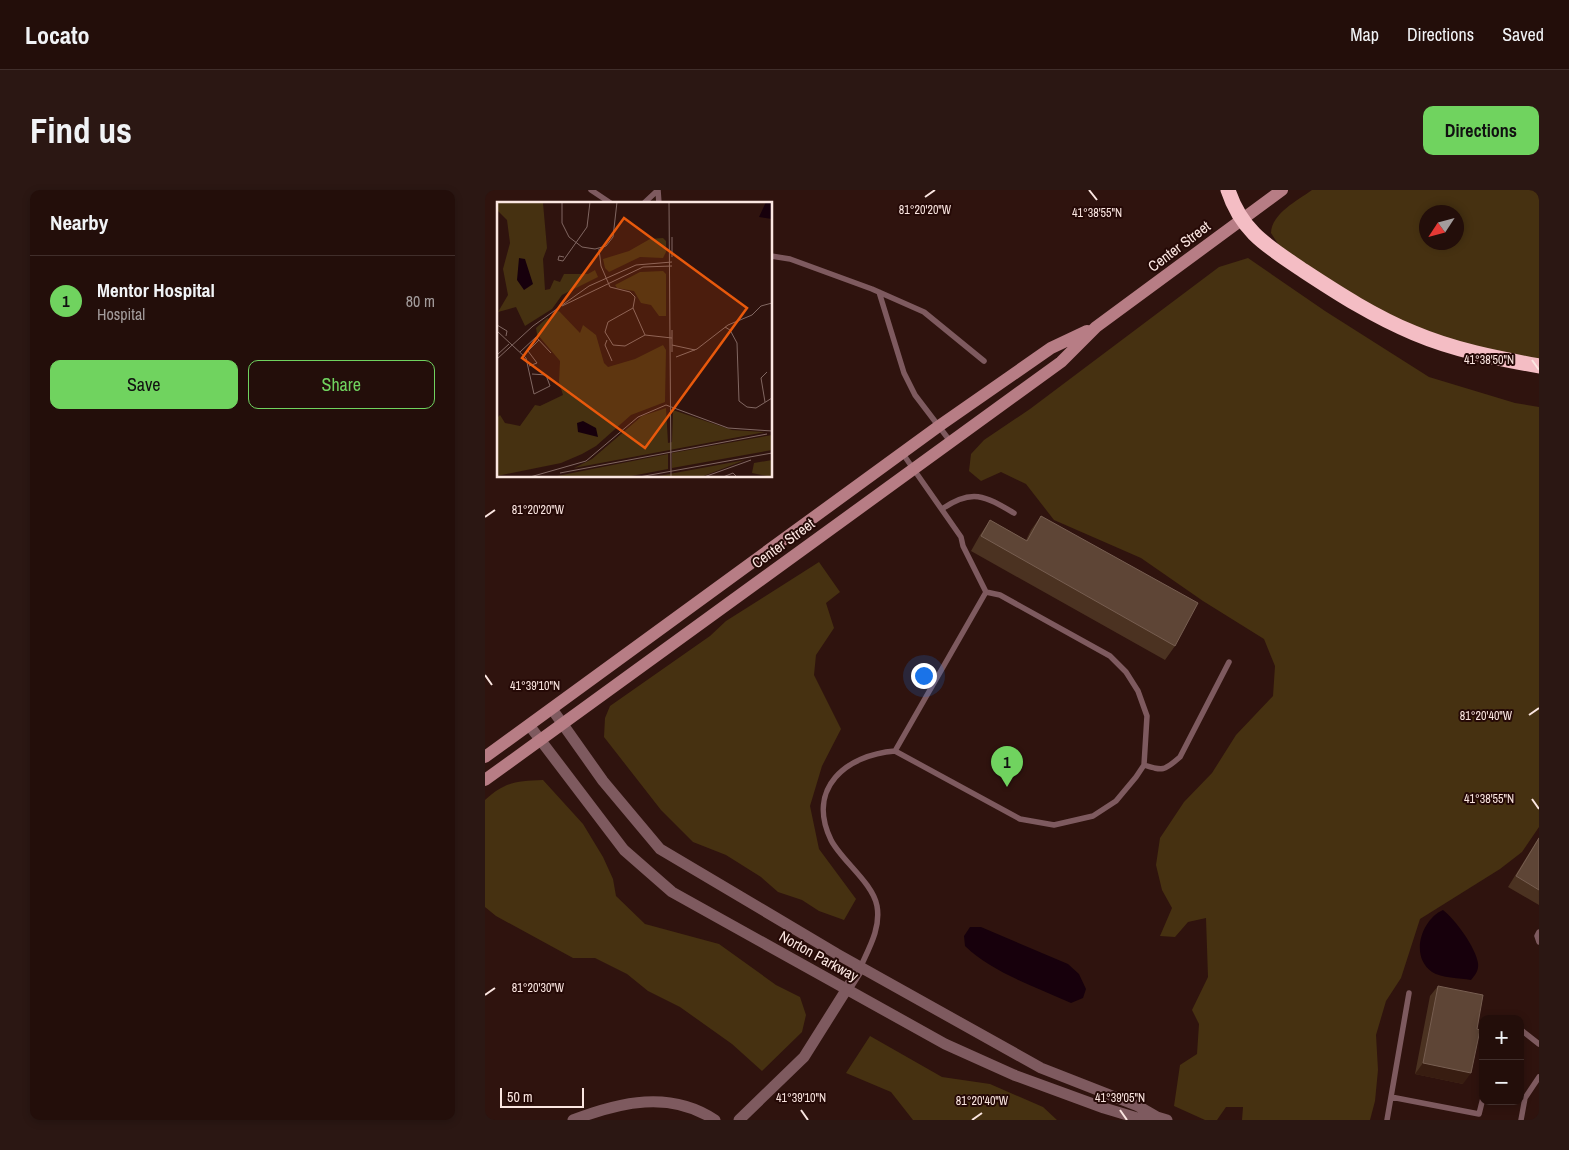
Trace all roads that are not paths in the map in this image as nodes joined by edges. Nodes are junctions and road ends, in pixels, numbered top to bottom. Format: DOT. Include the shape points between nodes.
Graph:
graph roads {
  1 [pos="591,190"];
  2 [pos="658,190"];
  3 [pos="1228,190"];
  4 [pos="1282,190"];
  5 [pos="609,202"];
  6 [pos="645,202"];
  7 [pos="1241,220"];
  8 [pos="773,256"];
  9 [pos="879,292"];
  10 [pos="1096,327"];
  11 [pos="984,361"];
  12 [pos="1539,366"];
  13 [pos="939,426"];
  14 [pos="950,441"];
  15 [pos="902,453"];
  16 [pos="913,468"];
  17 [pos="941,509"];
  18 [pos="1014,513"];
  19 [pos="986,592"];
  20 [pos="1229,662"];
  21 [pos="552,708"];
  22 [pos="562,723"];
  23 [pos="529,725"];
  24 [pos="540,740"];
  25 [pos="895,751"];
  26 [pos="485,757"];
  27 [pos="1144,765"];
  28 [pos="485,780"];
  29 [pos="1539,932"];
  30 [pos="1539,942"];
  31 [pos="860,968"];
  32 [pos="847,989"];
  33 [pos="1409,994"];
  34 [pos="1524,1032"];
  35 [pos="1539,1044"];
  36 [pos="1539,1077"];
  37 [pos="1391,1096"];
  38 [pos="1479,1117"];
  39 [pos="1162,1119"];
  40 [pos="573,1120"];
  41 [pos="715,1120"];
  42 [pos="739,1120"];
  43 [pos="1387,1120"];
  44 [pos="1521,1120"];
  1 -- 5 [label="lane"];
  2 -- 6 [label="lane"];
  3 -- 7 [label="highway"];
  4 -- 7 [label="main road, Center Street"];
  7 -- 10 [label="main road, Center Street"];
  7 -- 12 [label="highway" via="1257,239 1377,316 1446,344"];
  8 -- 9 [label="lane" via="790,259"];
  9 -- 11 [label="lane" via="924,312"];
  9 -- 13 [label="lane" via="904,373 915,395"];
  10 -- 13 [label="main road, Center Street" via="1051,348"];
  10 -- 14 [label="main road, Center Street" via="1061,362"];
  13 -- 14 [label="lane"];
  13 -- 15 [label="main road, Center Street"];
  14 -- 16 [label="main road, Center Street"];
  15 -- 16 [label="lane"];
  15 -- 21 [label="main road, Center Street"];
  16 -- 17 [label="lane"];
  16 -- 22 [label="main road, Center Street"];
  17 -- 18 [label="lane" via="955,500 979,496"];
  17 -- 19 [label="lane" via="961,537"];
  19 -- 25 [label="lane"];
  19 -- 27 [label="lane" via="1000,595 1110,656 1126,672 1138,691 1147,716"];
  20 -- 27 [label="lane" via="1179,757 1160,770"];
  21 -- 22 [label="street, Norton Parkway"];
  21 -- 23 [label="main road, Center Street"];
  22 -- 24 [label="main road, Center Street"];
  22 -- 31 [label="street, Norton Parkway" via="603,781 660,849"];
  23 -- 24 [label="street, Norton Parkway"];
  23 -- 26 [label="main road, Center Street"];
  24 -- 28 [label="main road, Center Street"];
  24 -- 32 [label="street, Norton Parkway" via="624,850 672,892"];
  25 -- 27 [label="lane" via="1020,819 1054,825 1093,816 1116,801"];
  25 -- 31 [label="lane" via="866,755 849,766 831,781 825,800 825,823 832,841 862,879 877,905 875,936"];
  29 -- 30 [label="lane"];
  31 -- 32 [label="street"];
  31 -- 39 [label="street, Norton Parkway" via="1041,1068 1138,1106"];
  32 -- 39 [label="street, Norton Parkway" via="945,1044 1014,1075 1144,1120"];
  32 -- 42 [label="street" via="804,1057"];
  33 -- 37 [label="lane"];
  34 -- 35 [label="lane"];
  36 -- 44 [label="lane" via="1525,1098"];
  37 -- 38 [label="lane"];
  37 -- 43 [label="lane"];
  40 -- 41 [label="street" via="619,1105 654,1101 683,1105"];
}
